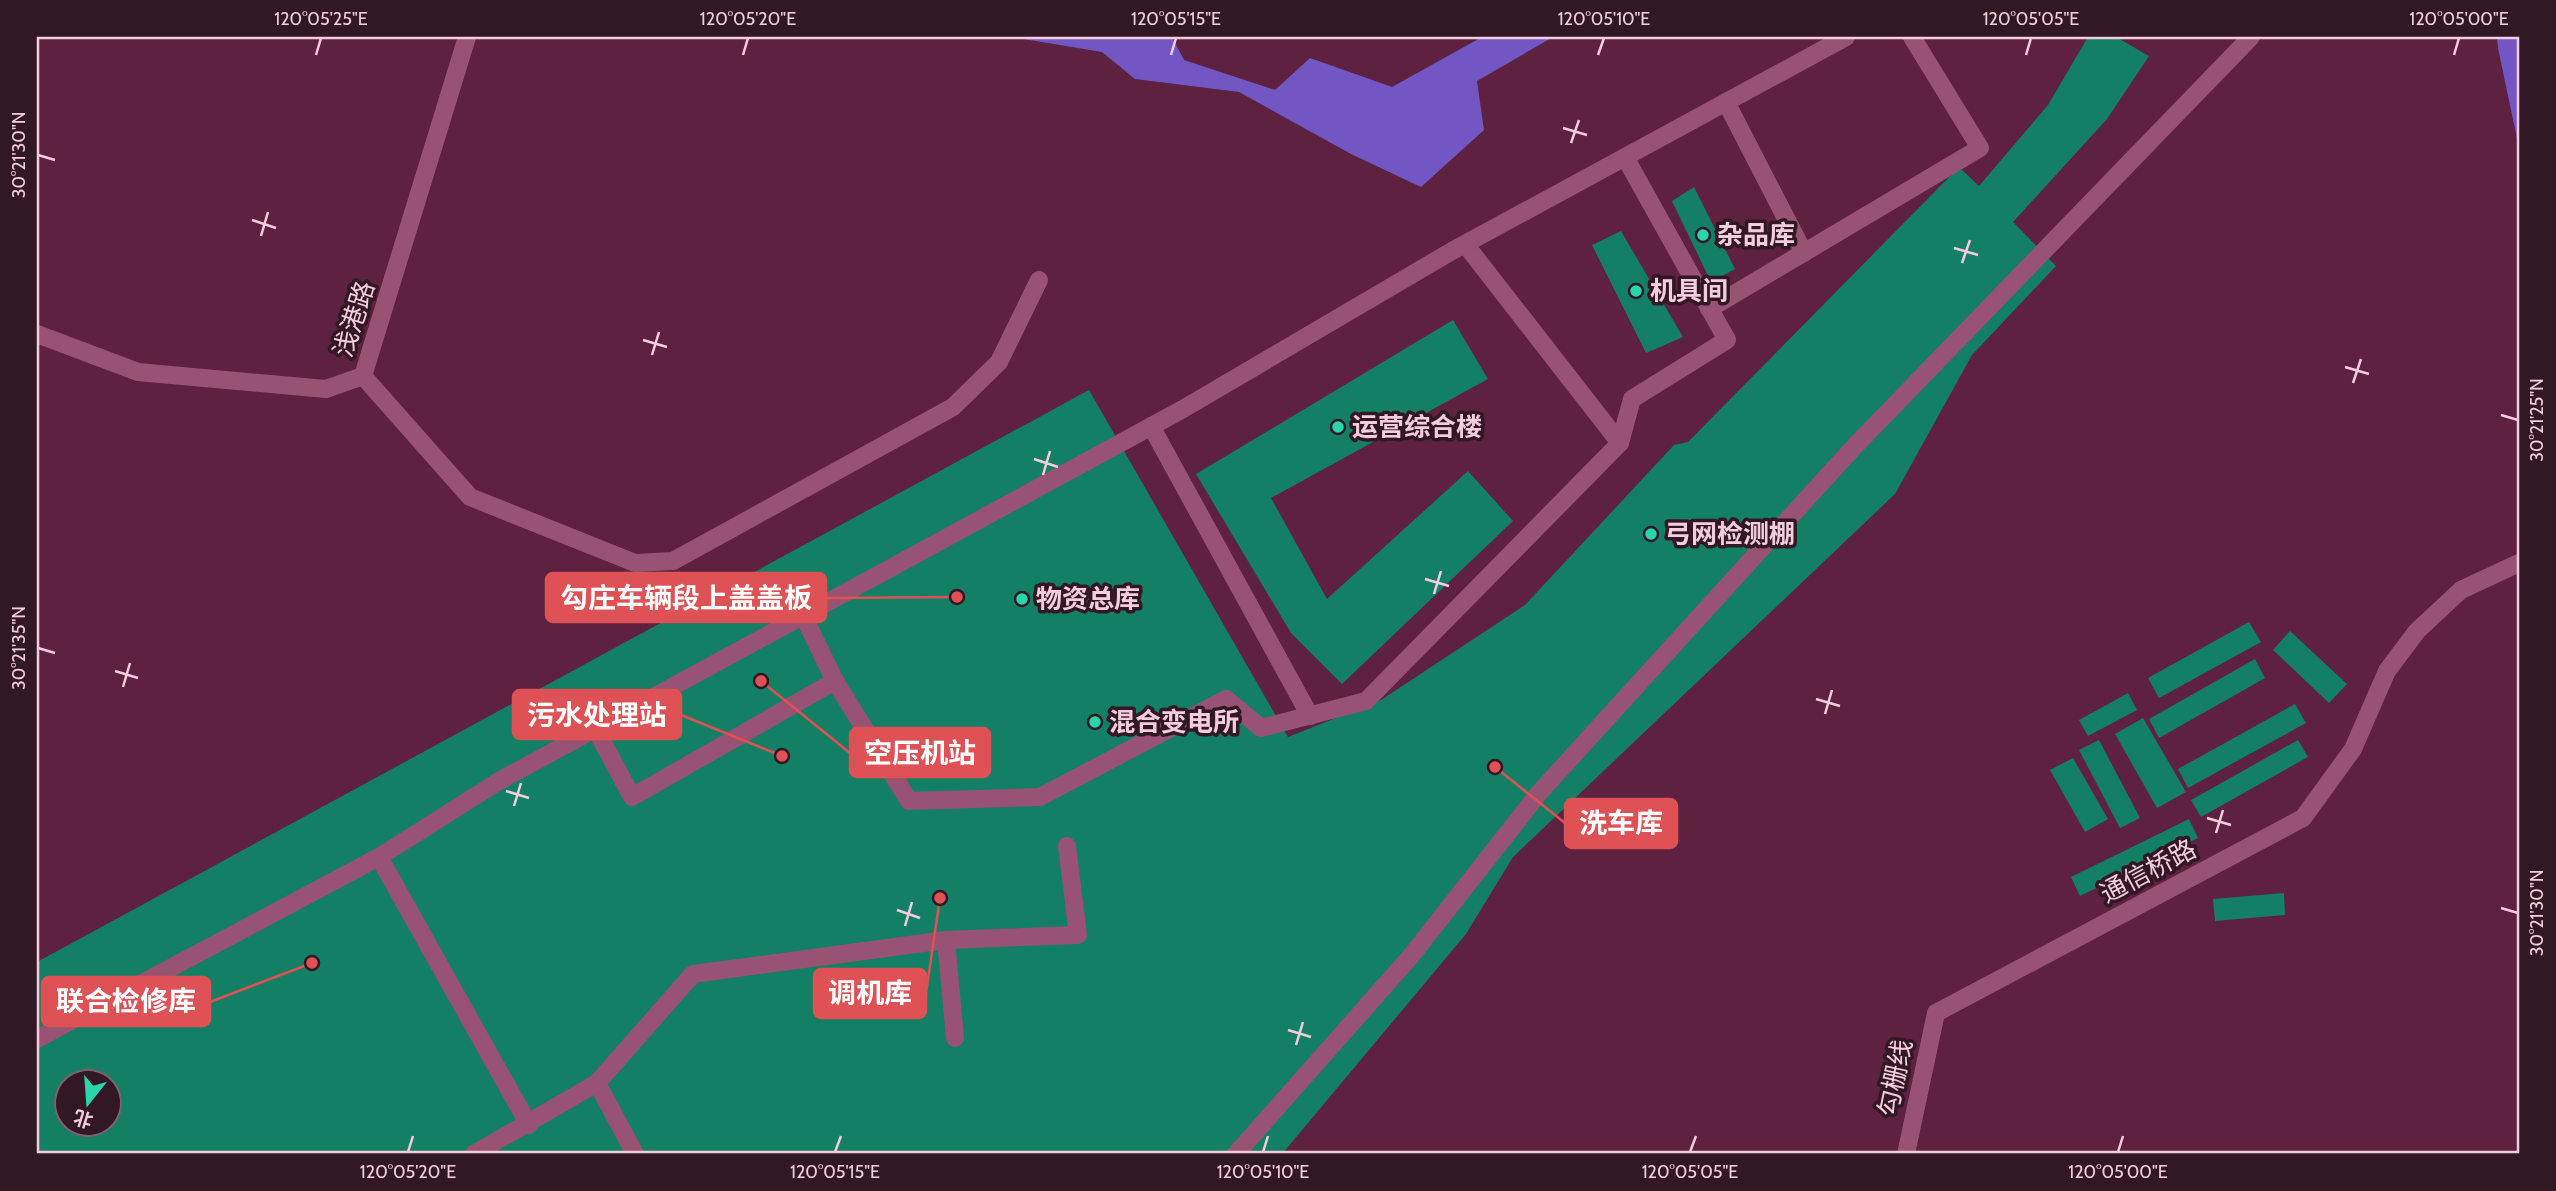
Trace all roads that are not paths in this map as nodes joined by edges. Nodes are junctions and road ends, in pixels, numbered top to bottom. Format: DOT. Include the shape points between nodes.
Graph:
graph roads {
  1 [pos="467,37"];
  2 [pos="1846,37"];
  3 [pos="1912,37"];
  4 [pos="2251,37"];
  5 [pos="1726,102"];
  6 [pos="1625,157"];
  7 [pos="1465,244"];
  8 [pos="1804,253"];
  9 [pos="1039,280"];
  10 [pos="1709,309"];
  11 [pos="37,334"];
  12 [pos="363,376"];
  13 [pos="1151,426"];
  14 [pos="1620,443"];
  15 [pos="2519,563"];
  16 [pos="803,615"];
  17 [pos="835,681"];
  18 [pos="1310,716"];
  19 [pos="594,728"];
  20 [pos="1067,846"];
  21 [pos="379,857"];
  22 [pos="946,940"];
  23 [pos="1936,1013"];
  24 [pos="956,1038"];
  25 [pos="37,1039"];
  26 [pos="597,1083"];
  27 [pos="529,1125"];
  28 [pos="474,1154"];
  29 [pos="635,1154"];
  30 [pos="1236,1154"];
  31 [pos="1906,1154"];
  1 -- 12 [label="street, 浅港路"];
  2 -- 5 [label="street"];
  3 -- 8 [label="street" via="1980,148"];
  4 -- 30 [label="street" via="1853,447 1539,793 1411,956"];
  5 -- 6 [label="street"];
  5 -- 8 [label="street"];
  6 -- 7 [label="street"];
  6 -- 10 [label="street"];
  7 -- 13 [label="street"];
  7 -- 14 [label="street"];
  8 -- 10 [label="street"];
  9 -- 12 [label="street" via="999,362 953,407 673,561 635,563 470,498"];
  10 -- 14 [label="street" via="1727,340 1632,399"];
  11 -- 12 [label="street, 浅港路" via="138,372 326,389"];
  13 -- 16 [label="street"];
  13 -- 18 [label="street"];
  14 -- 18 [label="street" via="1366,701"];
  15 -- 23 [label="street, 通信桥路" via="2460,590 2417,631 2387,671 2353,749 2303,818"];
  16 -- 17 [label="street"];
  16 -- 19 [label="street"];
  17 -- 18 [label="street" via="909,801 1040,797 1226,699 1261,729"];
  17 -- 19 [label="street" via="632,797"];
  19 -- 21 [label="street"];
  20 -- 22 [label="street" via="1078,935"];
  21 -- 25 [label="street"];
  21 -- 27 [label="street"];
  22 -- 24 [label="street"];
  22 -- 26 [label="street" via="693,974"];
  23 -- 31 [label="street, 勾栅线"];
  26 -- 27 [label="street"];
  26 -- 29 [label="street"];
  27 -- 28 [label="street"];
}
